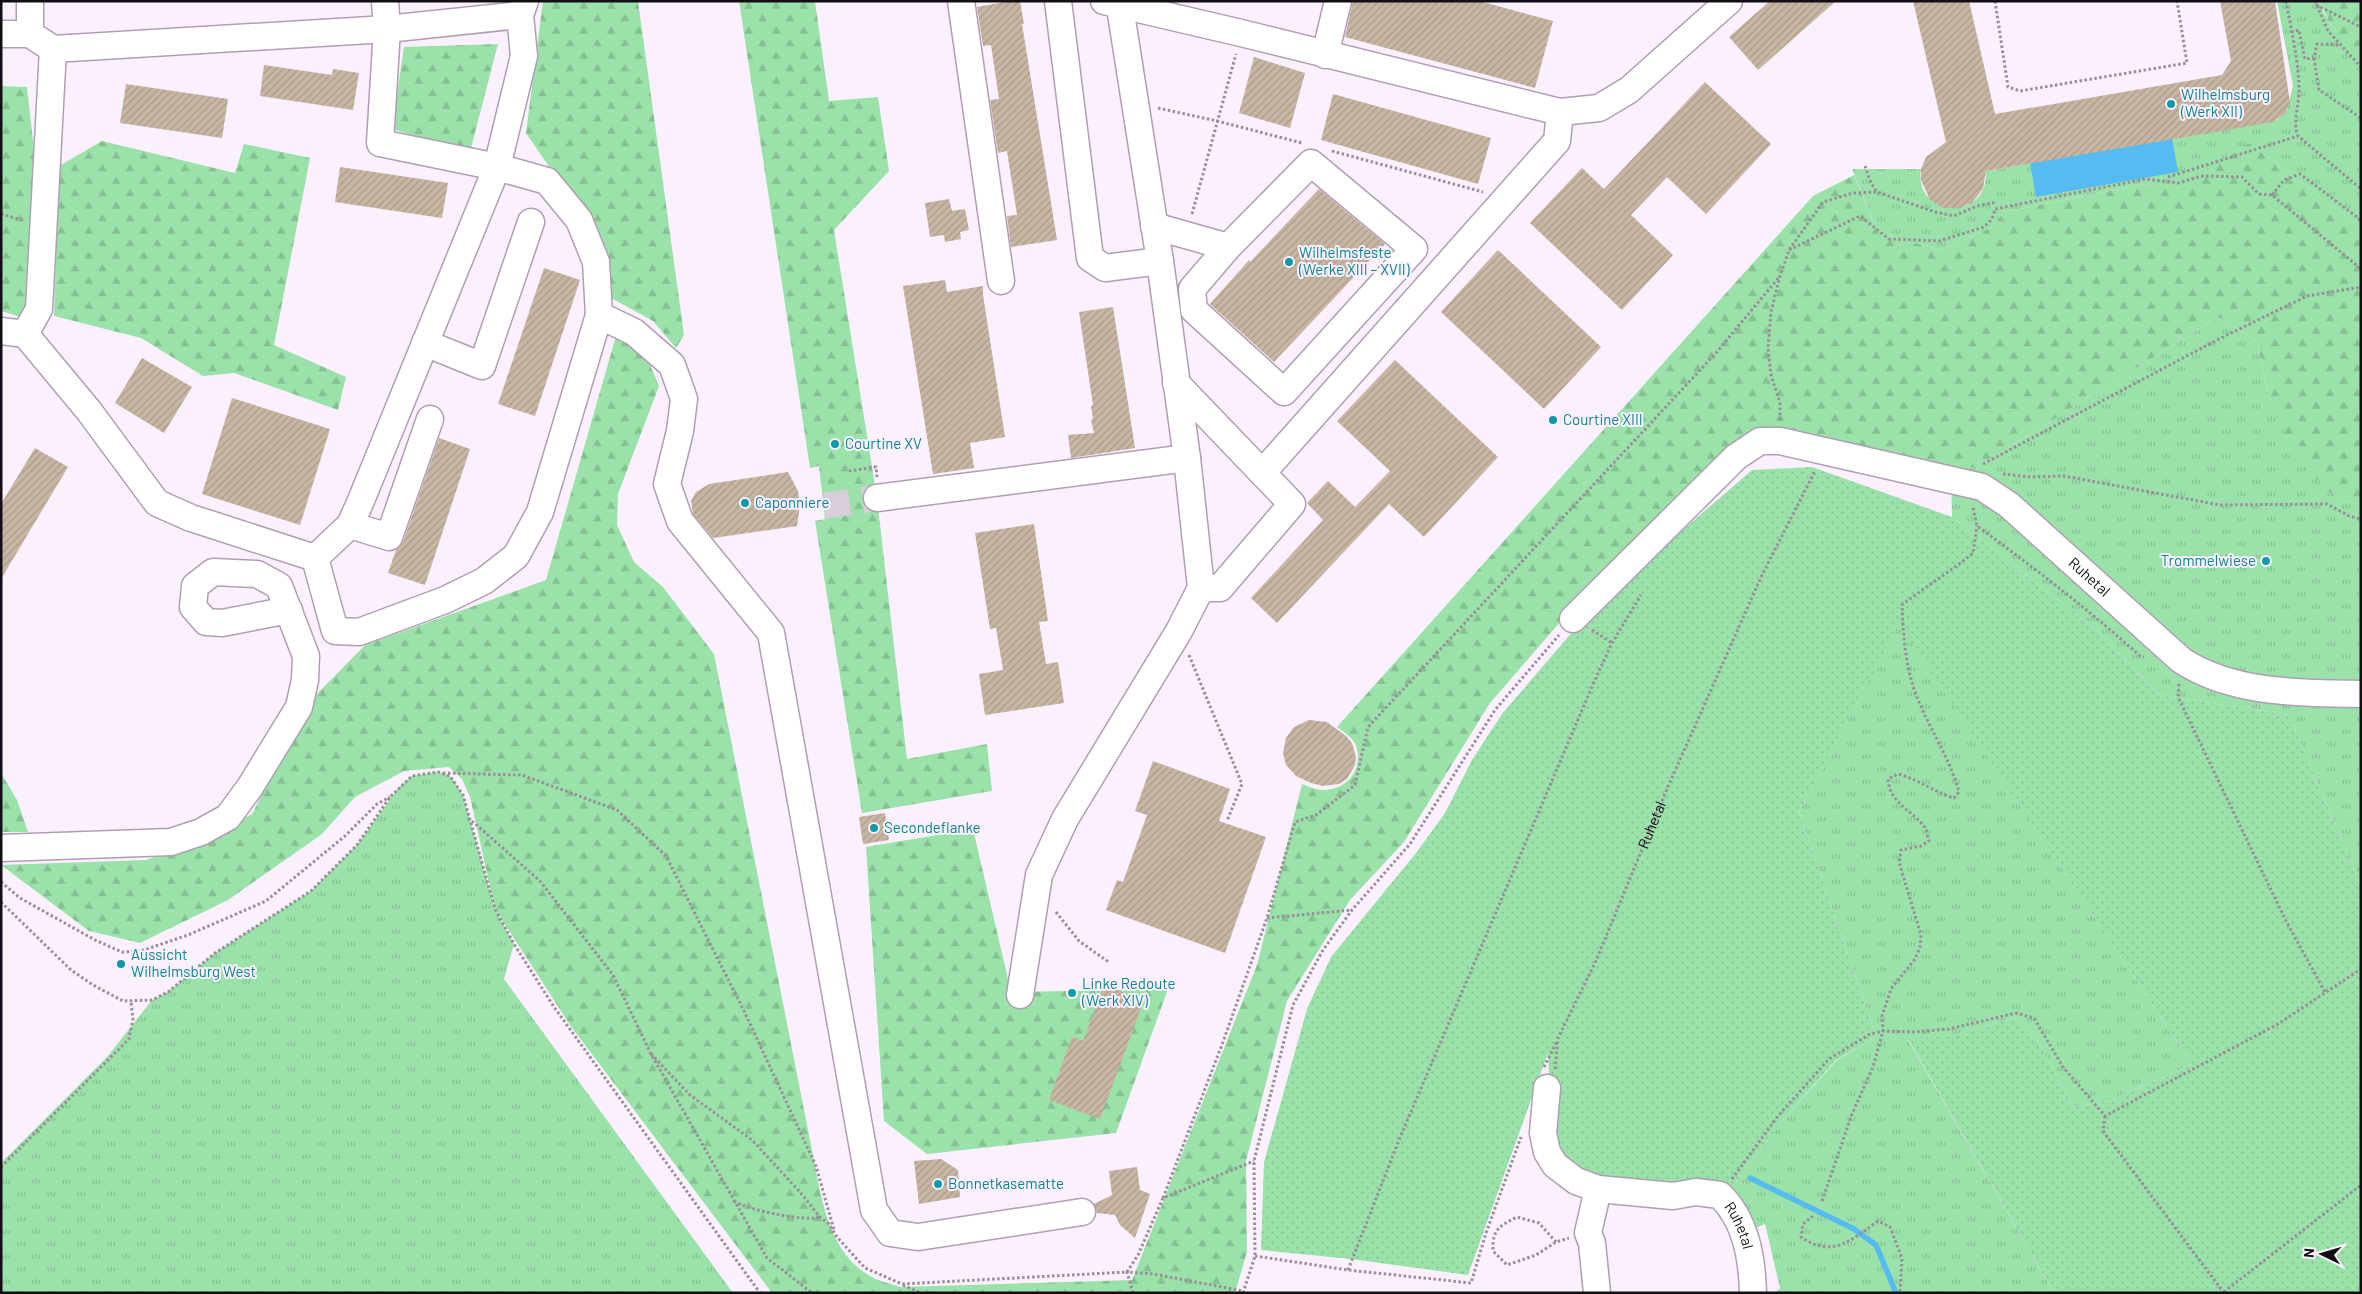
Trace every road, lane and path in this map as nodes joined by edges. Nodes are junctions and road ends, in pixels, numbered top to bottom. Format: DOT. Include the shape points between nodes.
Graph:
graph roads {
  1 [pos="30,1"];
  2 [pos="385,1"];
  3 [pos="961,1"];
  4 [pos="1058,1"];
  5 [pos="1728,1"];
  6 [pos="1995,1"];
  7 [pos="2177,1"];
  8 [pos="2286,1"];
  9 [pos="1114,2"];
  10 [pos="1337,2"];
  11 [pos="2316,3"];
  12 [pos="523,8"];
  13 [pos="2361,26"];
  14 [pos="387,29"];
  15 [pos="2291,32"];
  16 [pos="1241,33"];
  17 [pos="1,34"];
  18 [pos="30,34"];
  19 [pos="2340,45"];
  20 [pos="54,49"];
  21 [pos="1325,54"];
  22 [pos="2314,58"];
  23 [pos="2361,67"];
  24 [pos="1560,112"];
  25 [pos="2361,118"];
  26 [pos="2298,136"];
  27 [pos="1865,166"];
  28 [pos="497,167"];
  29 [pos="2168,177"];
  30 [pos="2361,189"];
  31 [pos="1877,192"];
  32 [pos="2272,195"];
  33 [pos="1997,202"];
  34 [pos="2361,220"];
  35 [pos="531,222"];
  36 [pos="1154,226"];
  37 [pos="1186,235"];
  38 [pos="1228,247"];
  39 [pos="1789,250"];
  40 [pos="1160,261"];
  41 [pos="2361,269"];
  42 [pos="1780,276"];
  43 [pos="1001,281"];
  44 [pos="2361,287"];
  45 [pos="599,315"];
  46 [pos="13,332"];
  47 [pos="425,343"];
  48 [pos="1176,383"];
  49 [pos="430,419"];
  50 [pos="1780,441"];
  51 [pos="1818,449"];
  52 [pos="1187,458"];
  53 [pos="1262,473"];
  54 [pos="2000,473"];
  55 [pos="1972,476"];
  56 [pos="877,498"];
  57 [pos="2361,519"];
  58 [pos="350,525"];
  59 [pos="1977,526"];
  60 [pos="315,558"];
  61 [pos="1201,588"];
  62 [pos="1641,595"];
  63 [pos="289,610"];
  64 [pos="1584,625"];
  65 [pos="1179,631"];
  66 [pos="1612,643"];
  67 [pos="2148,657"];
  68 [pos="2361,694"];
  69 [pos="2178,697"];
  70 [pos="438,772"];
  71 [pos="390,797"];
  72 [pos="471,821"];
  73 [pos="1227,821"];
  74 [pos="1,848"];
  75 [pos="1,882"];
  76 [pos="1,902"];
  77 [pos="1056,906"];
  78 [pos="1352,910"];
  79 [pos="1267,918"];
  80 [pos="1110,963"];
  81 [pos="2361,969"];
  82 [pos="2325,992"];
  83 [pos="1020,995"];
  84 [pos="131,1002"];
  85 [pos="1882,1031"];
  86 [pos="1558,1038"];
  87 [pos="1544,1082"];
  88 [pos="2105,1116"];
  89 [pos="1524,1128"];
  90 [pos="1,1167"];
  91 [pos="2361,1185"];
  92 [pos="1598,1189"];
  93 [pos="1720,1195"];
  94 [pos="1163,1198"];
  95 [pos="732,1200"];
  96 [pos="1822,1201"];
  97 [pos="1082,1212"];
  98 [pos="1813,1216"];
  99 [pos="820,1217"];
  100 [pos="1588,1232"];
  101 [pos="1486,1233"];
  102 [pos="837,1237"];
  103 [pos="1492,1239"];
  104 [pos="1556,1242"];
  105 [pos="1255,1256"];
  106 [pos="1348,1270"];
  107 [pos="902,1284"];
  108 [pos="1243,1292"];
  109 [pos="2224,1292"];
  110 [pos="760,1293"];
  111 [pos="812,1293"];
  112 [pos="920,1293"];
  113 [pos="1133,1293"];
  114 [pos="1598,1293"];
  115 [pos="1753,1293"];
  116 [pos="1900,1293"];
  1 -- 18 [label="lane"];
  2 -- 14 [label="lane"];
  3 -- 43 [label="lane"];
  4 -- 40 [label="lane" via="1090,258 1105,268"];
  5 -- 24 [label="lane" via="1630,90 1599,108"];
  6 -- 7 [label="path" via="2008,87 2020,91 2188,63"];
  8 -- 15 [label="path"];
  9 -- 16 [label="lane"];
  9 -- 36 [label="lane"];
  10 -- 21 [label="lane"];
  11 -- 13 [label="path"];
  11 -- 19 [label="path" via="2328,32"];
  12 -- 14 [label="lane"];
  12 -- 28 [label="lane" via="524,56"];
  14 -- 20 [label="lane"];
  14 -- 28 [label="lane" via="380,143"];
  15 -- 22 [label="path" via="2299,30 2305,59"];
  15 -- 26 [label="path" via="2299,84 2295,128"];
  16 -- 21 [label="lane"];
  16 -- 37 [label="path"];
  17 -- 18 [label="lane"];
  18 -- 20 [label="lane"];
  19 -- 22 [label="path" via="2317,44"];
  19 -- 23 [label="path"];
  20 -- 46 [label="lane" via="39,309"];
  21 -- 24 [label="lane"];
  22 -- 25 [label="path" via="2319,90"];
  24 -- 53 [label="lane" via="1557,141"];
  26 -- 29 [label="path"];
  26 -- 30 [label="path"];
  27 -- 31 [label="path"];
  28 -- 45 [label="lane" via="547,181 579,220 596,262"];
  28 -- 47 [label="lane"];
  31 -- 33 [label="path" via="1954,216"];
  31 -- 39 [label="path" via="1853,192 1823,202"];
  32 -- 34 [label="path" via="2284,180 2300,174"];
  32 -- 39 [label="path" via="2259,194 2242,177 2201,176 2179,183 2145,179 1996,208 1992,219 1984,226 1939,241 1889,239 1860,216"];
  32 -- 41 [label="path"];
  35 -- 47 [label="lane" via="482,366"];
  36 -- 37 [label="lane"];
  36 -- 40 [label="lane"];
  37 -- 38 [label="lane"];
  38 -- 38 [label="lane" via="1311,163 1414,249 1284,392 1194,310 1192,289"];
  39 -- 42 [label="path"];
  40 -- 48 [label="lane"];
  42 -- 50 [label="path" via="1771,312 1768,348 1770,374 1780,403"];
  42 -- 79 [label="path" via="1716,353 1368,727 1355,785 1316,815 1295,822"];
  44 -- 55 [label="path" via="2307,296 2217,340"];
  45 -- 60 [label="lane" via="540,512 516,556 484,581 445,600 359,632 335,631"];
  45 -- 97 [label="lane" via="634,332 672,365 684,399 667,484 680,521 771,633 874,1210 890,1232 918,1237"];
  46 -- 60 [label="lane" via="89,412 156,503 191,518"];
  47 -- 58 [label="lane"];
  48 -- 52 [label="lane"];
  48 -- 53 [label="lane"];
  49 -- 58 [label="lane" via="389,537"];
  50 -- 51 [label="lane, Ruhetal"];
  50 -- 64 [label="lane, Ruhetal" via="1760,441 1736,457"];
  51 -- 55 [label="lane, Ruhetal"];
  51 -- 86 [label="path, Ruhetal" via="1815,470 1762,575 1667,789 1595,963"];
  52 -- 56 [label="lane"];
  52 -- 61 [label="lane"];
  53 -- 61 [label="lane" via="1292,504 1220,588"];
  54 -- 57 [label="path" via="2030,477 2064,476 2220,505 2327,504"];
  55 -- 59 [label="path"];
  55 -- 68 [label="lane, Ruhetal" via="2009,505 2181,660 2198,671 2249,686 2304,694"];
  58 -- 60 [label="lane"];
  59 -- 67 [label="path" via="2105,624 2140,656"];
  59 -- 85 [label="path" via="1973,553 1954,570 1902,604 1903,637 1914,688 1954,772 1959,792 1954,798 1912,777 1898,774 1888,779 1888,787 1901,806 1925,826 1929,841 1901,850 1899,862 1921,935 1920,947 1915,959 1891,989 1882,1016"];
  61 -- 65 [label="lane"];
  62 -- 66 [label="path"];
  63 -- 74 [label="lane" via="306,656 299,707 228,817 201,832 171,842"];
  64 -- 66 [label="path"];
  64 -- 78 [label="path" via="1495,710 1410,844"];
  65 -- 73 [label="path" via="1242,784"];
  65 -- 83 [label="lane" via="1065,819 1039,875"];
  66 -- 106 [label="path" via="1399,1140"];
  69 -- 82 [label="path" via="2285,919"];
  70 -- 71 [label="path" via="412,776"];
  70 -- 72 [label="path" via="450,776 457,784"];
  70 -- 102 [label="path" via="522,775 617,810 666,856 746,1013 816,1166"];
  71 -- 75 [label="path" via="377,804 345,836 266,901 188,936 141,951 122,952 95,940 20,898"];
  71 -- 84 [label="path" via="357,845 311,891 215,953 168,992 152,1000"];
  72 -- 95 [label="path" via="540,881 613,975 651,1054"];
  72 -- 110 [label="path" via="495,910 514,944 554,1007"];
  76 -- 84 [label="path" via="71,970 109,995"];
  77 -- 80 [label="path" via="1057,914 1079,941"];
  78 -- 79 [label="path"];
  78 -- 105 [label="path" via="1323,950 1294,1005 1254,1161"];
  79 -- 94 [label="path"];
  81 -- 82 [label="path"];
  82 -- 88 [label="path" via="2240,1046"];
  84 -- 90 [label="path" via="133,1019 129,1038"];
  85 -- 88 [label="path" via="1949,1029 2016,1013 2034,1018 2063,1067"];
  85 -- 93 [label="path" via="1870,1034 1830,1060 1778,1116"];
  85 -- 96 [label="path" via="1874,1067 1852,1114"];
  86 -- 87 [label="path"];
  86 -- 87 [label="path, Ruhetal" via="1555,1070"];
  87 -- 92 [label="lane, Ruhetal" via="1547,1152 1565,1174"];
  88 -- 109 [label="path" via="2103,1131"];
  89 -- 101 [label="path"];
  91 -- 109 [label="path"];
  92 -- 93 [label="lane, Ruhetal" via="1673,1196 1696,1192"];
  92 -- 100 [label="lane"];
  93 -- 115 [label="lane, Ruhetal" via="1735,1213 1744,1233"];
  95 -- 99 [label="path" via="742,1207 790,1217 811,1220"];
  95 -- 111 [label="path" via="767,1258"];
  98 -- 116 [label="path" via="1803,1224 1801,1237 1813,1245 1835,1248 1878,1221 1890,1227 1902,1258"];
  100 -- 104 [label="path"];
  100 -- 114 [label="lane"];
  101 -- 103 [label="path"];
  101 -- 106 [label="path" via="1471,1282"];
  103 -- 104 [label="path" via="1499,1226 1517,1217 1539,1223"];
  103 -- 104 [label="path" via="1493,1251 1507,1265 1536,1255"];
  105 -- 106 [label="path"];
  105 -- 108 [label="path"];
  107 -- 112 [label="path"];
  108 -- 113 [label="path" via="1127,1272"];
}
